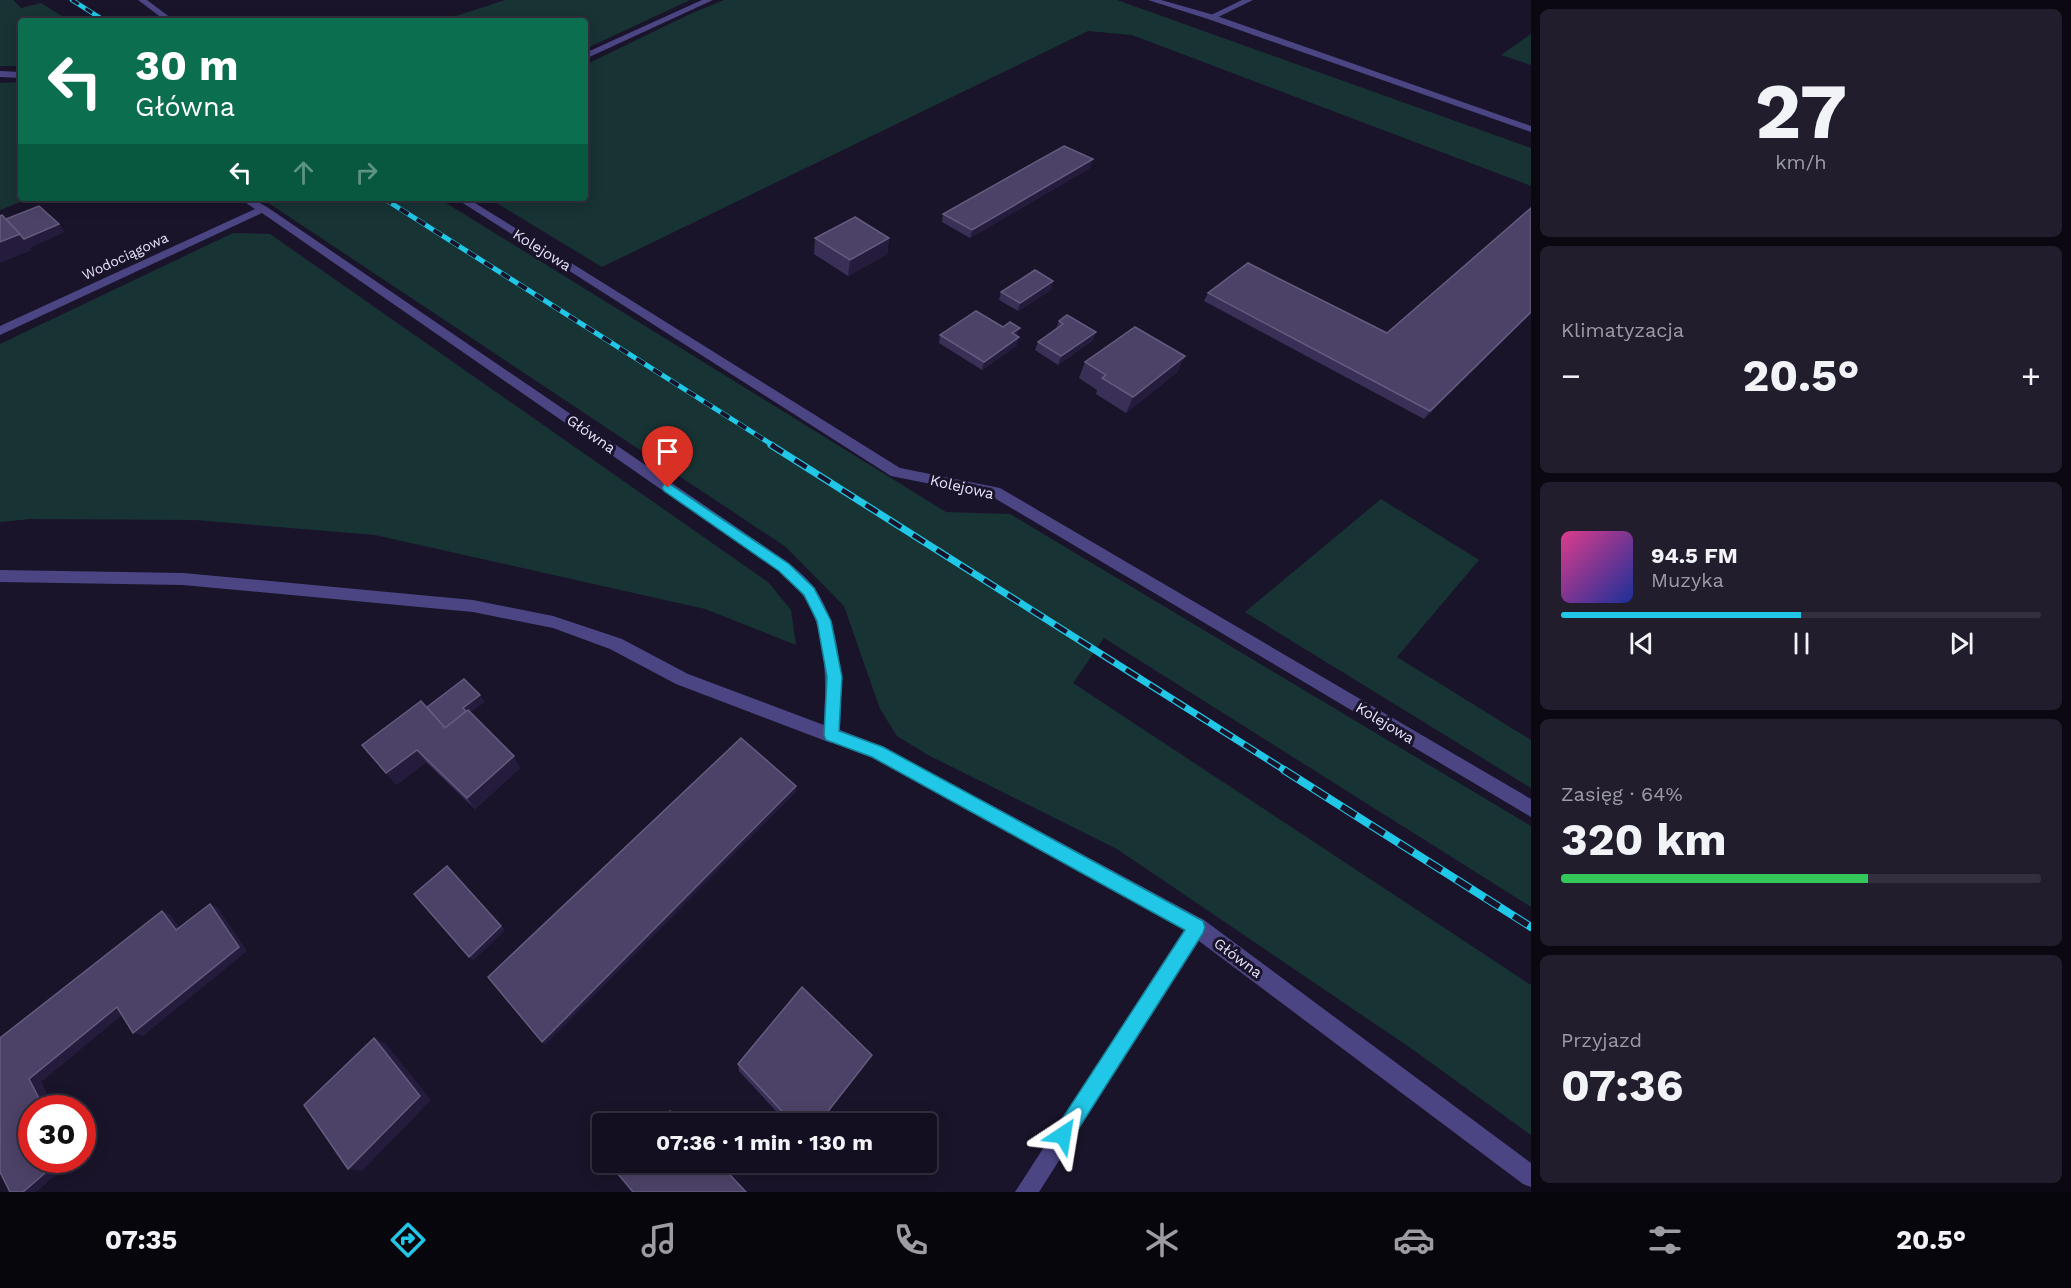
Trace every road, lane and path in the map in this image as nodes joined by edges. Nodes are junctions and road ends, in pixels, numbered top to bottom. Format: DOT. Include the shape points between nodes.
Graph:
graph roads {
  1 [pos="142,0"];
  2 [pos="709,0"];
  3 [pos="1152,0"];
  4 [pos="1249,0"];
  5 [pos="1211,17"];
  6 [pos="167,18"];
  7 [pos="588,55"];
  8 [pos="0,74"];
  9 [pos="18,75"];
  10 [pos="1531,129"];
  11 [pos="249,201"];
  12 [pos="465,201"];
  13 [pos="263,209"];
  14 [pos="0,331"];
  15 [pos="0,576"];
  16 [pos="831,735"];
  17 [pos="1531,809"];
  18 [pos="1197,927"];
  19 [pos="1531,1176"];
  20 [pos="1026,1192"];
  1 -- 6 [label="street"];
  2 -- 7 [label="street"];
  3 -- 5 [label="street"];
  4 -- 5 [label="street"];
  5 -- 10 [label="street"];
  8 -- 9 [label="street"];
  11 -- 13 [label="street, Główna"];
  12 -- 17 [label="street, Kolejowa" via="896,472 995,492"];
  13 -- 14 [label="street, Wodociągowa"];
  13 -- 16 [label="street, Główna" via="784,567 809,591 824,621 834,677"];
  15 -- 16 [label="street" via="183,579 473,606 553,622 616,644 682,679"];
  16 -- 18 [label="street, Główna" via="878,752"];
  18 -- 19 [label="street, Główna"];
  18 -- 20 [label="street"];
}
